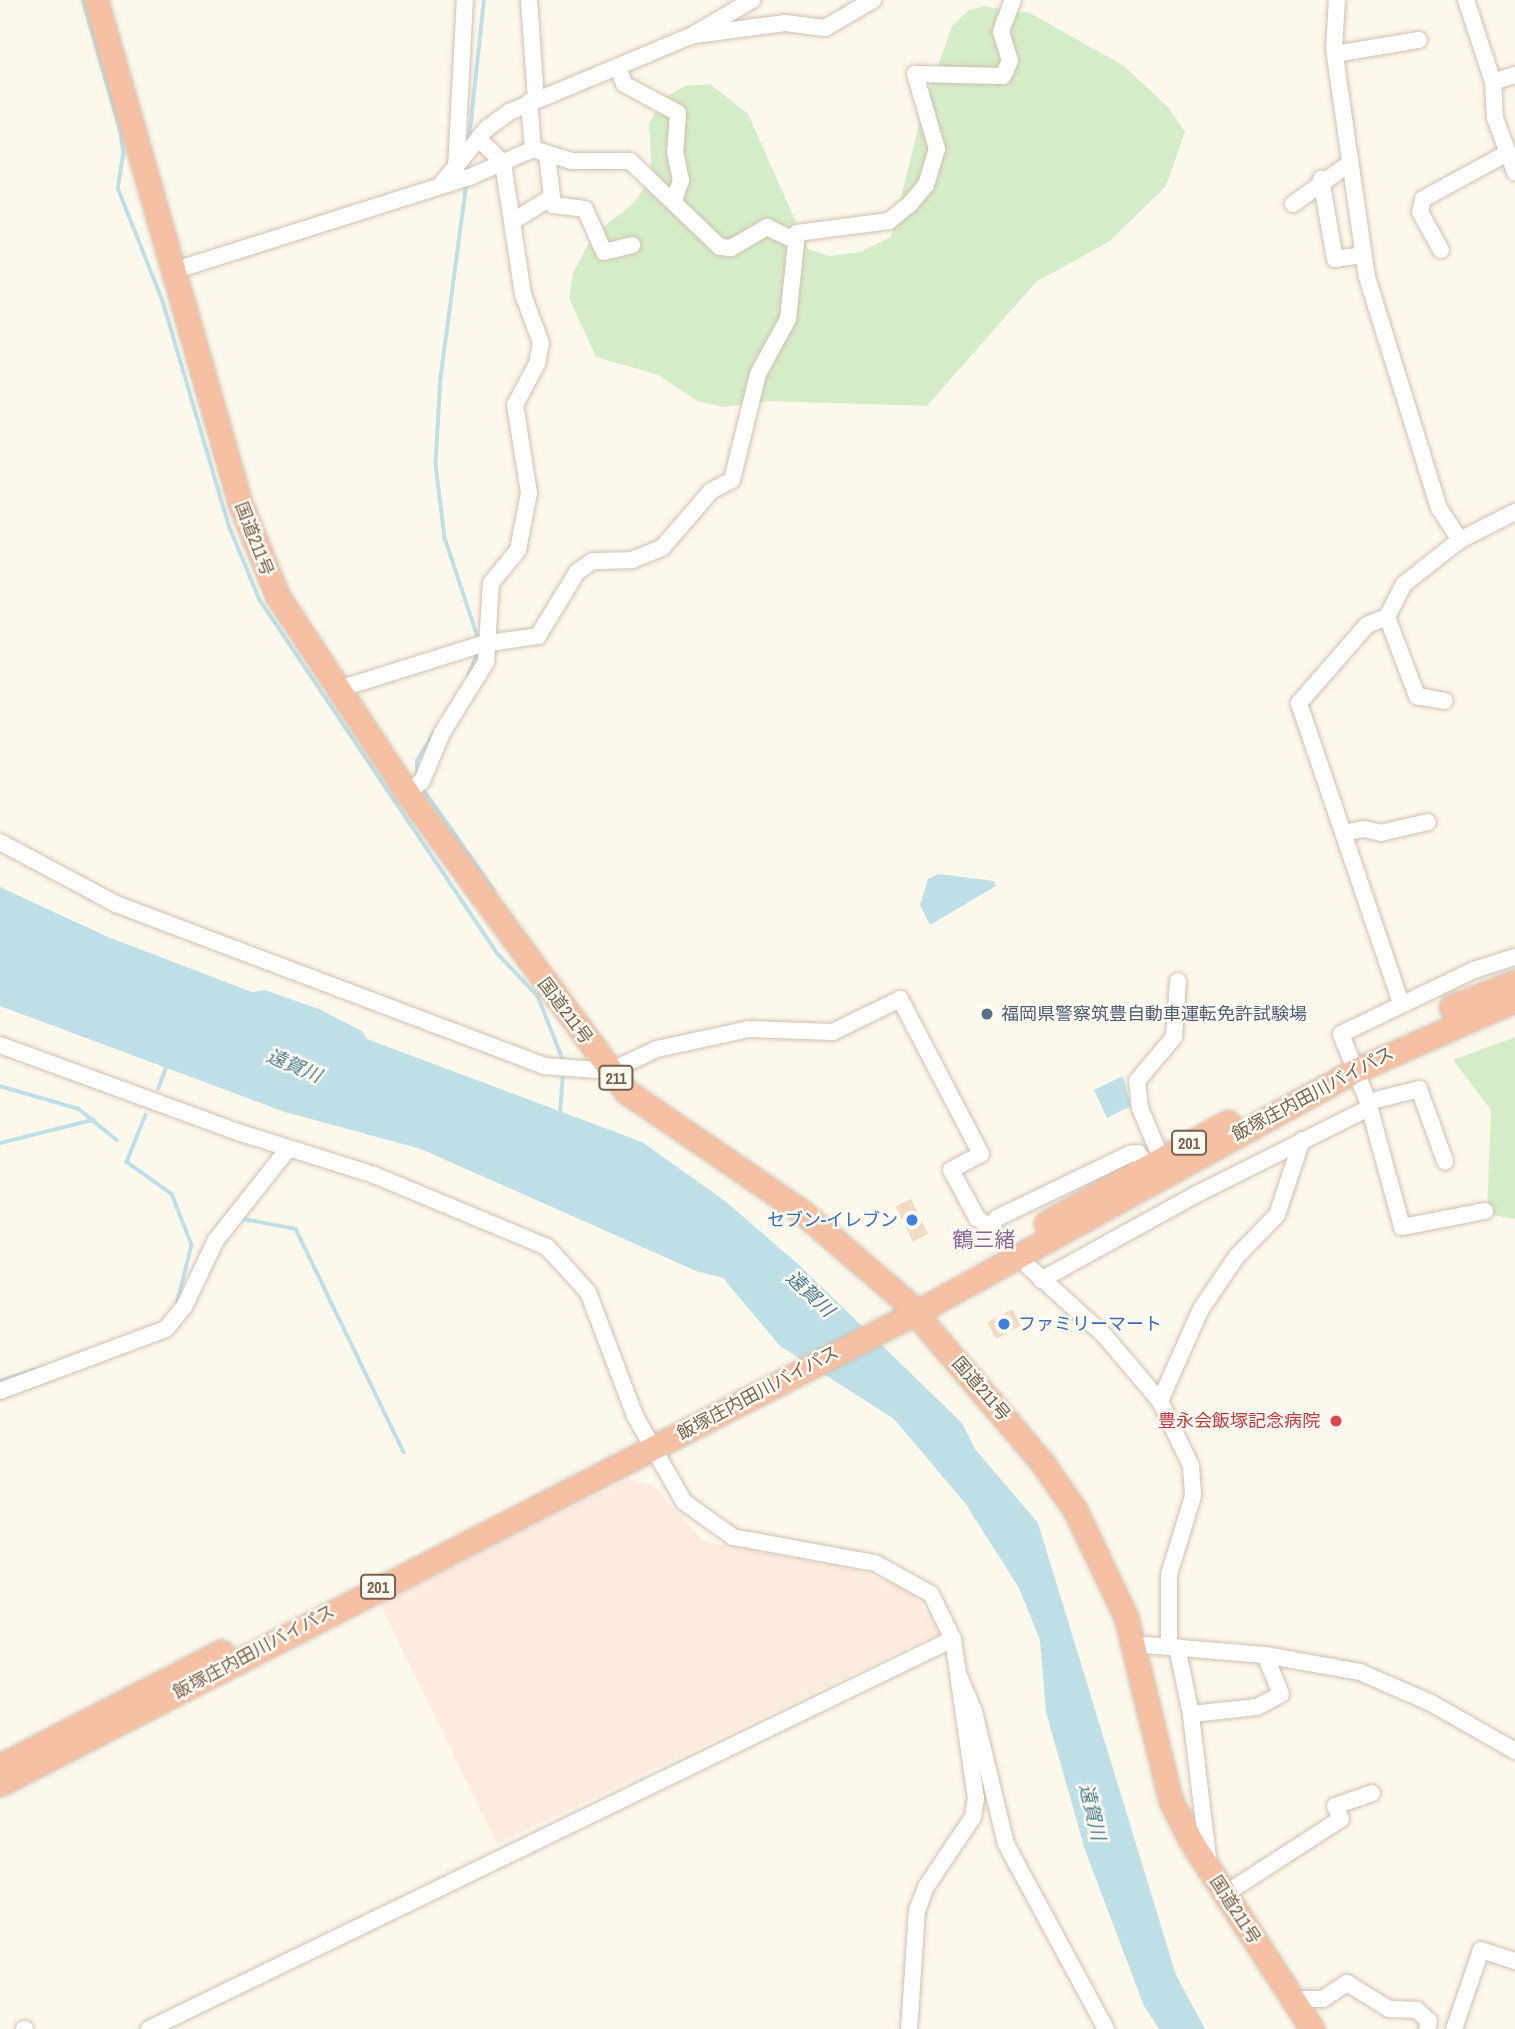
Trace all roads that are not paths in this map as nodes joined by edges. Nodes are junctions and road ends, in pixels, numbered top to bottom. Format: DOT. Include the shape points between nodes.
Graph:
graph roads {
  1 [pos="96,0"];
  2 [pos="465,0"];
  3 [pos="529,0"];
  4 [pos="752,0"];
  5 [pos="873,0"];
  6 [pos="1013,0"];
  7 [pos="1337,0"];
  8 [pos="1466,0"];
  9 [pos="691,36"];
  10 [pos="1419,40"];
  11 [pos="1335,54"];
  12 [pos="618,68"];
  13 [pos="1515,75"];
  14 [pos="1493,82"];
  15 [pos="532,101"];
  16 [pos="473,133"];
  17 [pos="540,152"];
  18 [pos="1507,153"];
  19 [pos="503,163"];
  20 [pos="1350,163"];
  21 [pos="463,172"];
  22 [pos="1515,172"];
  23 [pos="1321,179"];
  24 [pos="549,199"];
  25 [pos="674,200"];
  26 [pos="1293,204"];
  27 [pos="514,220"];
  28 [pos="794,240"];
  29 [pos="632,245"];
  30 [pos="1441,250"];
  31 [pos="1363,255"];
  32 [pos="173,271"];
  33 [pos="1515,512"];
  34 [pos="1460,540"];
  35 [pos="1387,617"];
  36 [pos="482,644"];
  37 [pos="336,690"];
  38 [pos="1445,701"];
  39 [pos="414,787"];
  40 [pos="1428,822"];
  41 [pos="1343,833"];
  42 [pos="0,842"];
  43 [pos="1515,957"];
  44 [pos="1178,981"];
  45 [pos="1515,982"];
  46 [pos="1515,1000"];
  47 [pos="1401,1003"];
  48 [pos="0,1045"];
  49 [pos="1351,1065"];
  50 [pos="610,1071"];
  51 [pos="1368,1106"];
  52 [pos="1302,1140"];
  53 [pos="289,1149"];
  54 [pos="1445,1161"];
  55 [pos="1154,1162"];
  56 [pos="1485,1211"];
  57 [pos="1029,1267"];
  58 [pos="1041,1280"];
  59 [pos="910,1308"];
  60 [pos="0,1391"];
  61 [pos="1160,1401"];
  62 [pos="648,1442"];
  63 [pos="953,1639"];
  64 [pos="1133,1644"];
  65 [pos="1173,1646"];
  66 [pos="1265,1655"];
  67 [pos="957,1674"];
  68 [pos="1191,1714"];
  69 [pos="1515,1751"];
  70 [pos="31,1760"];
  71 [pos="0,1765"];
  72 [pos="0,1786"];
  73 [pos="1372,1793"];
  74 [pos="1210,1872"];
  75 [pos="1226,1894"];
  76 [pos="1515,1961"];
  77 [pos="1291,1999"];
  78 [pos="149,2029"];
  79 [pos="909,2029"];
  80 [pos="1106,2029"];
  81 [pos="1312,2029"];
  82 [pos="1427,2029"];
  83 [pos="1454,2029"];
  1 -- 32 [label="highway, 国道211号 / 211"];
  2 -- 16 [label="street"];
  3 -- 15 [label="street"];
  4 -- 9 [label="street"];
  5 -- 9 [label="street" via="825,28 785,23"];
  6 -- 28 [label="street" via="1001,31 1010,61 1003,76 915,74 937,149 926,185 910,204 889,221 810,228"];
  7 -- 11 [label="street"];
  8 -- 14 [label="street"];
  9 -- 12 [label="street"];
  10 -- 11 [label="street"];
  11 -- 20 [label="street"];
  12 -- 15 [label="street"];
  12 -- 25 [label="street" via="624,84 670,104 678,113 675,152 681,180"];
  13 -- 14 [label="street"];
  14 -- 18 [label="street" via="1495,118"];
  15 -- 16 [label="street"];
  15 -- 17 [label="street"];
  16 -- 19 [label="street"];
  16 -- 21 [label="street"];
  16 -- 21 [label="street"];
  17 -- 19 [label="street"];
  17 -- 24 [label="street"];
  17 -- 25 [label="street" via="630,161"];
  18 -- 22 [label="street"];
  18 -- 30 [label="street" via="1423,199 1420,212"];
  19 -- 21 [label="street"];
  19 -- 27 [label="street"];
  20 -- 23 [label="street"];
  20 -- 31 [label="street"];
  21 -- 32 [label="street" via="438,186"];
  23 -- 26 [label="street"];
  23 -- 31 [label="street" via="1335,259"];
  24 -- 27 [label="street"];
  24 -- 29 [label="street" via="553,205 585,209 604,252"];
  25 -- 28 [label="street" via="720,247 731,248 768,227"];
  27 -- 36 [label="street" via="523,294 541,353 515,405 529,493 518,550 491,583"];
  28 -- 36 [label="street" via="788,319 758,374 732,480 711,491 662,548 632,560 593,561 577,572 546,631"];
  31 -- 34 [label="street" via="1439,509"];
  32 -- 37 [label="highway, 国道211号 / 211" via="255,547 278,597"];
  33 -- 34 [label="street"];
  34 -- 35 [label="street" via="1404,584"];
  35 -- 38 [label="street" via="1418,696"];
  35 -- 41 [label="street" via="1367,625 1299,703"];
  36 -- 37 [label="street"];
  36 -- 39 [label="street" via="486,662"];
  37 -- 39 [label="highway, 国道211号 / 211"];
  39 -- 50 [label="highway, 国道211号 / 211"];
  40 -- 41 [label="street" via="1381,833 1364,829"];
  41 -- 47 [label="street"];
  42 -- 50 [label="street" via="116,904 512,1054 544,1066"];
  43 -- 47 [label="street"];
  44 -- 55 [label="street" via="1174,1037 1137,1082"];
  45 -- 49 [label="highway, 飯塚庄内田川バイパス / 201"];
  46 -- 49 [label="highway, 飯塚庄内田川バイパス / 201"];
  47 -- 49 [label="street" via="1346,1028 1340,1042"];
  48 -- 53 [label="street"];
  49 -- 51 [label="street"];
  49 -- 55 [label="highway, 飯塚庄内田川バイパス / 201"];
  49 -- 59 [label="highway, 飯塚庄内田川バイパス / 201"];
  50 -- 55 [label="street" via="656,1049 749,1029 833,1032 900,999 981,1154 951,1170 977,1218 993,1228 997,1218 1130,1154"];
  50 -- 59 [label="highway, 国道211号 / 211" via="644,1108 800,1211"];
  51 -- 52 [label="street"];
  51 -- 54 [label="street" via="1419,1089"];
  51 -- 56 [label="street" via="1402,1227"];
  52 -- 58 [label="street"];
  52 -- 61 [label="street" via="1277,1215 1237,1256 1201,1308"];
  53 -- 60 [label="street" via="216,1240 184,1307 166,1329"];
  53 -- 62 [label="street" via="374,1175 502,1226 563,1260 588,1292"];
  55 -- 59 [label="highway, 飯塚庄内田川バイパス / 201"];
  57 -- 58 [label="street"];
  58 -- 61 [label="street" via="1104,1335"];
  59 -- 62 [label="highway, 飯塚庄内田川バイパス / 201"];
  59 -- 64 [label="highway, 国道211号 / 211" via="984,1390 1075,1510 1112,1582"];
  61 -- 65 [label="street" via="1179,1434 1193,1481 1169,1575"];
  62 -- 63 [label="street" via="684,1502 708,1523 733,1537 852,1557 908,1578 931,1594"];
  62 -- 70 [label="highway, 飯塚庄内田川バイパス / 201"];
  63 -- 67 [label="street"];
  63 -- 78 [label="street"];
  64 -- 65 [label="street"];
  64 -- 74 [label="highway, 国道211号 / 211" via="1171,1801"];
  65 -- 66 [label="street"];
  65 -- 68 [label="street"];
  66 -- 68 [label="street" via="1281,1693 1257,1707"];
  66 -- 69 [label="street" via="1383,1679"];
  67 -- 79 [label="street" via="976,1798 973,1817 926,1887 917,1910"];
  67 -- 80 [label="street" via="974,1711 1006,1844"];
  68 -- 74 [label="street"];
  70 -- 71 [label="highway"];
  70 -- 72 [label="highway, 飯塚庄内田川バイパス / 201"];
  73 -- 75 [label="street" via="1335,1805 1341,1819"];
  74 -- 75 [label="highway, 国道211号 / 211"];
  75 -- 77 [label="highway, 国道211号 / 211"];
  76 -- 83 [label="street" via="1481,1950"];
  77 -- 81 [label="highway, 国道211号 / 211"];
  77 -- 82 [label="street" via="1323,1999 1347,1983 1389,2009 1418,2010 1429,2021"];
}
